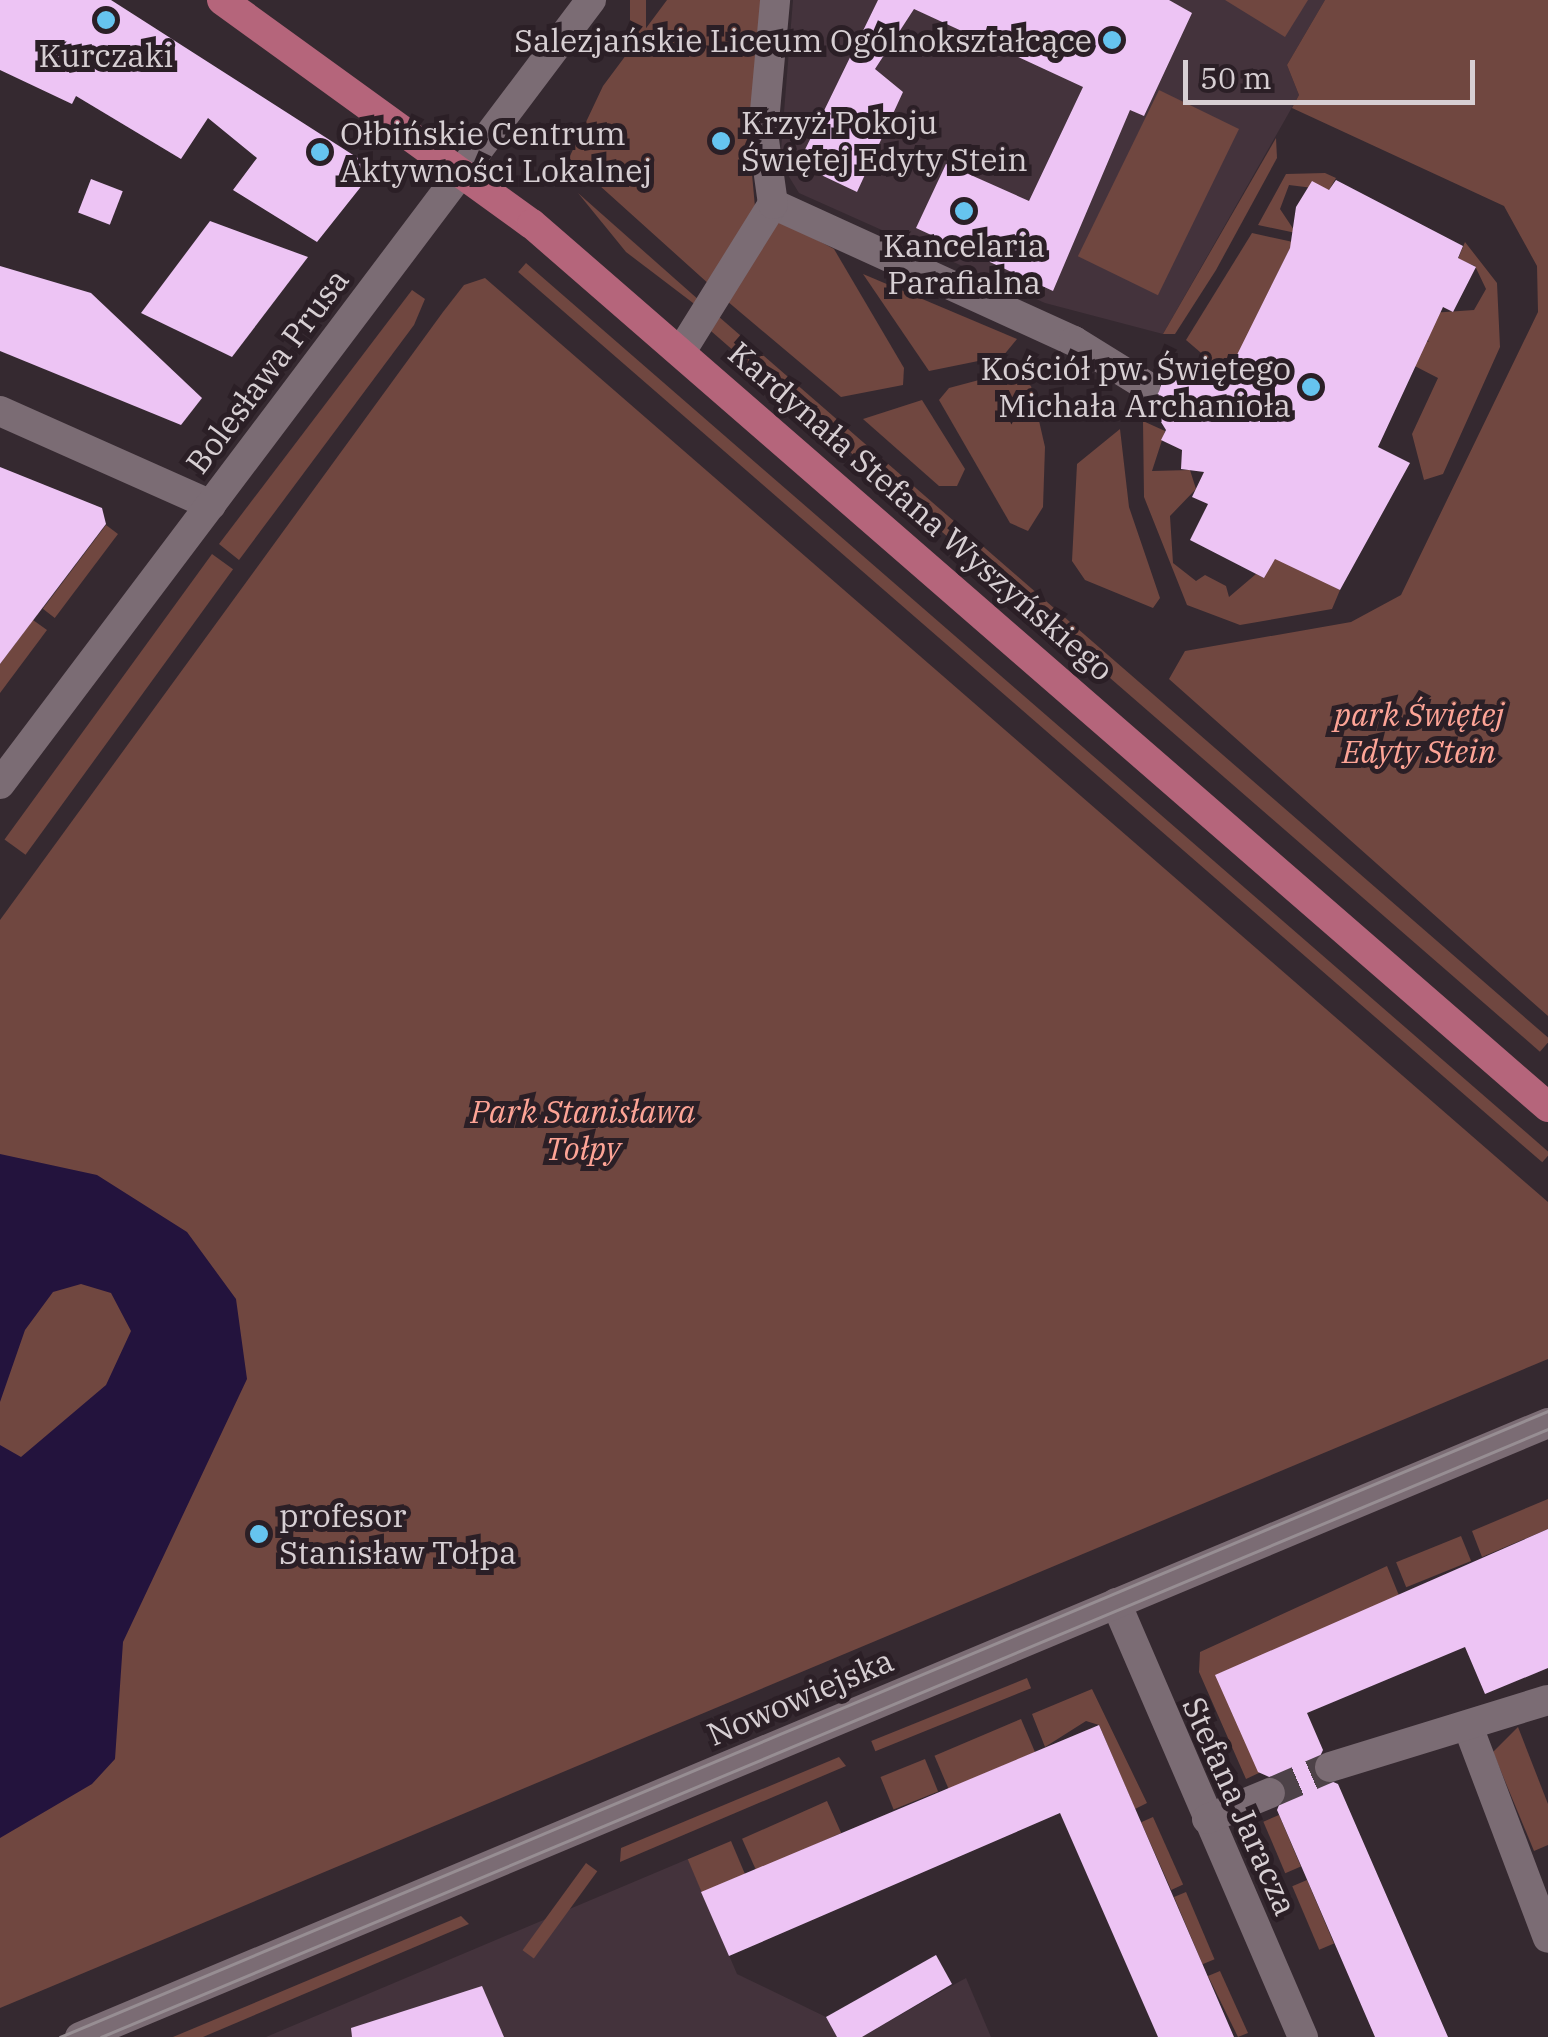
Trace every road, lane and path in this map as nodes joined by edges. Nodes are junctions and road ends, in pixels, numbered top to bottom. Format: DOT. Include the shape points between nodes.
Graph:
graph roads {
  1 [pos="222,0"];
  2 [pos="591,0"];
  3 [pos="775,0"];
  4 [pos="464,167"];
  5 [pos="773,204"];
  6 [pos="682,350"];
  7 [pos="1145,385"];
  8 [pos="0,411"];
  9 [pos="211,504"];
  10 [pos="0,784"];
  11 [pos="1548,1107"];
  12 [pos="1548,1423"];
  13 [pos="1116,1603"];
  14 [pos="1548,1700"];
  15 [pos="1469,1729"];
  16 [pos="1330,1766"];
  17 [pos="1270,1793"];
  18 [pos="1207,1819"];
  19 [pos="1548,1938"];
  20 [pos="80,2037"];
  21 [pos="1303,2037"];
  1 -- 4 [label="main road, Kardynała Stefana Wyszyńskiego"];
  2 -- 4 [label="street, Bolesława Prusa"];
  3 -- 5 [label="street" via="763,133"];
  4 -- 6 [label="main road, Kardynała Stefana Wyszyńskiego"];
  4 -- 9 [label="street, Bolesława Prusa"];
  5 -- 6 [label="street"];
  5 -- 7 [label="street" via="1074,341"];
  6 -- 11 [label="main road, Kardynała Stefana Wyszyńskiego"];
  8 -- 9 [label="street"];
  9 -- 10 [label="street, Bolesława Prusa"];
  12 -- 13 [label="street, Nowowiejska"];
  13 -- 18 [label="street, Stefana Jaracza"];
  13 -- 20 [label="street, Nowowiejska"];
  14 -- 15 [label="street"];
  15 -- 16 [label="street" via="1414,1734"];
  15 -- 19 [label="street"];
  17 -- 18 [label="street"];
  18 -- 21 [label="street, Stefana Jaracza"];
}
